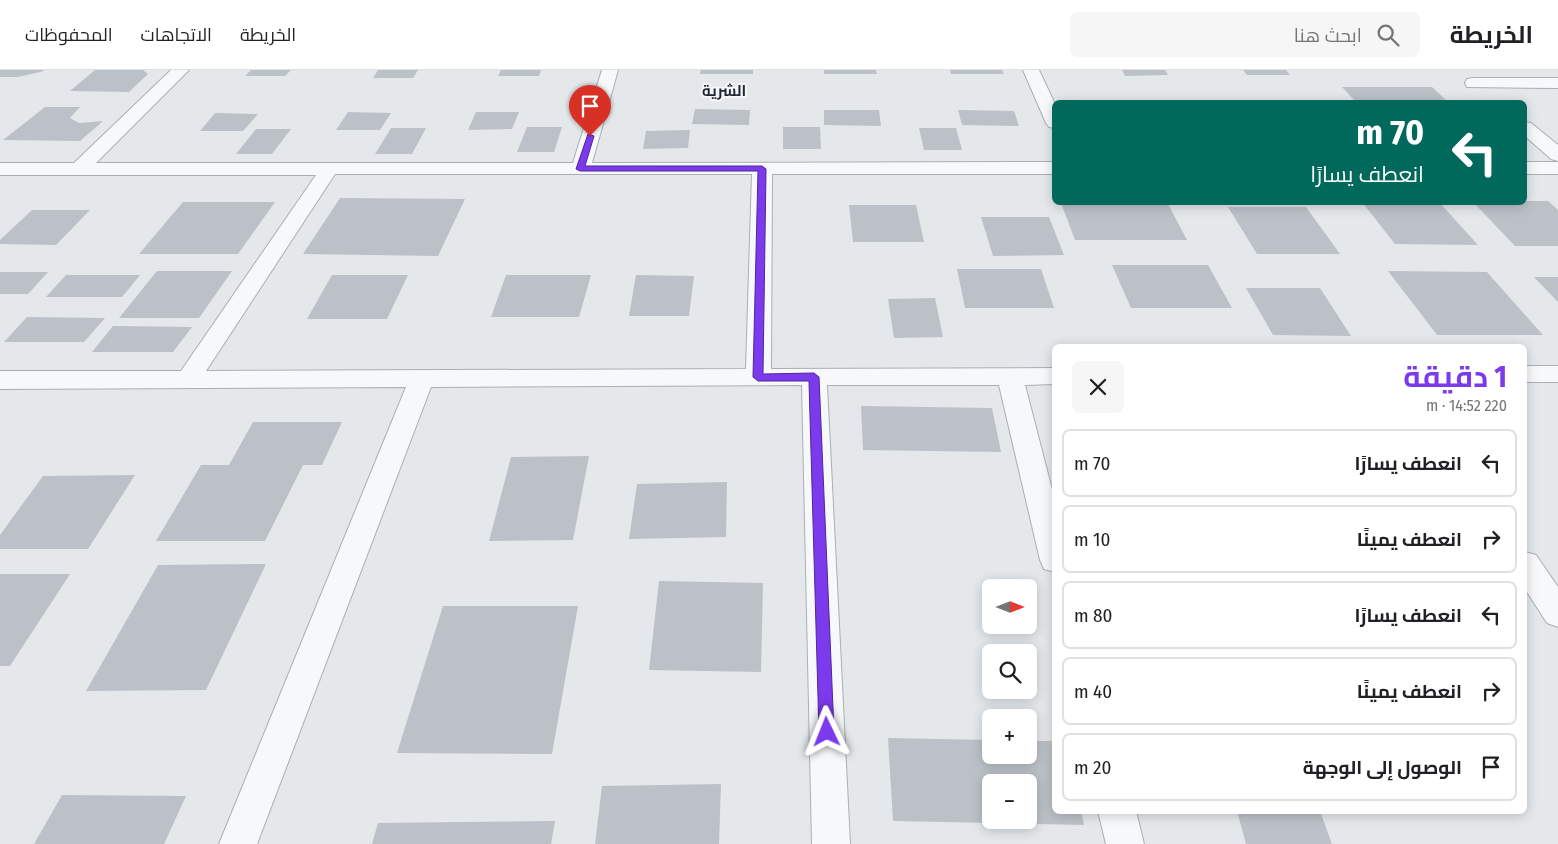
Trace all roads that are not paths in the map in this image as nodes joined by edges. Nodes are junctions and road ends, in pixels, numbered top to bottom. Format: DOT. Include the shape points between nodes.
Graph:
graph roads {
  1 [pos="181,70"];
  2 [pos="610,70"];
  3 [pos="1031,70"];
  4 [pos="1459,70"];
  5 [pos="1473,82"];
  6 [pos="1558,83"];
  7 [pos="1491,98"];
  8 [pos="1052,116"];
  9 [pos="1527,129"];
  10 [pos="1558,155"];
  11 [pos="1052,168"];
  12 [pos="1527,168"];
  13 [pos="1558,168"];
  14 [pos="79,169"];
  15 [pos="329,169"];
  16 [pos="580,169"];
  17 [pos="762,169"];
  18 [pos="0,170"];
  19 [pos="1527,374"];
  20 [pos="1558,374"];
  21 [pos="1010,376"];
  22 [pos="1052,376"];
  23 [pos="758,377"];
  24 [pos="814,377"];
  25 [pos="422,378"];
  26 [pos="188,379"];
  27 [pos="4,385"];
  28 [pos="1052,548"];
  29 [pos="1527,567"];
  30 [pos="1558,613"];
  31 [pos="1118,814"];
  32 [pos="238,844"];
  33 [pos="831,844"];
  34 [pos="1125,844"];
  1 -- 14 [label="street"];
  2 -- 16 [label="street"];
  3 -- 8 [label="street"];
  4 -- 5 [label="street"];
  5 -- 6 [label="street"];
  5 -- 7 [label="street"];
  9 -- 10 [label="street"];
  11 -- 17 [label="street"];
  12 -- 13 [label="street"];
  14 -- 15 [label="street"];
  14 -- 18 [label="street"];
  15 -- 16 [label="street"];
  15 -- 26 [label="street"];
  16 -- 17 [label="street"];
  17 -- 23 [label="street"];
  19 -- 20 [label="street"];
  21 -- 22 [label="street"];
  21 -- 24 [label="street"];
  21 -- 28 [label="street"];
  23 -- 24 [label="street"];
  23 -- 25 [label="street"];
  24 -- 33 [label="street"];
  25 -- 26 [label="street"];
  25 -- 32 [label="street"];
  26 -- 27 [label="street"];
  29 -- 30 [label="street"];
  31 -- 34 [label="street"];
}
